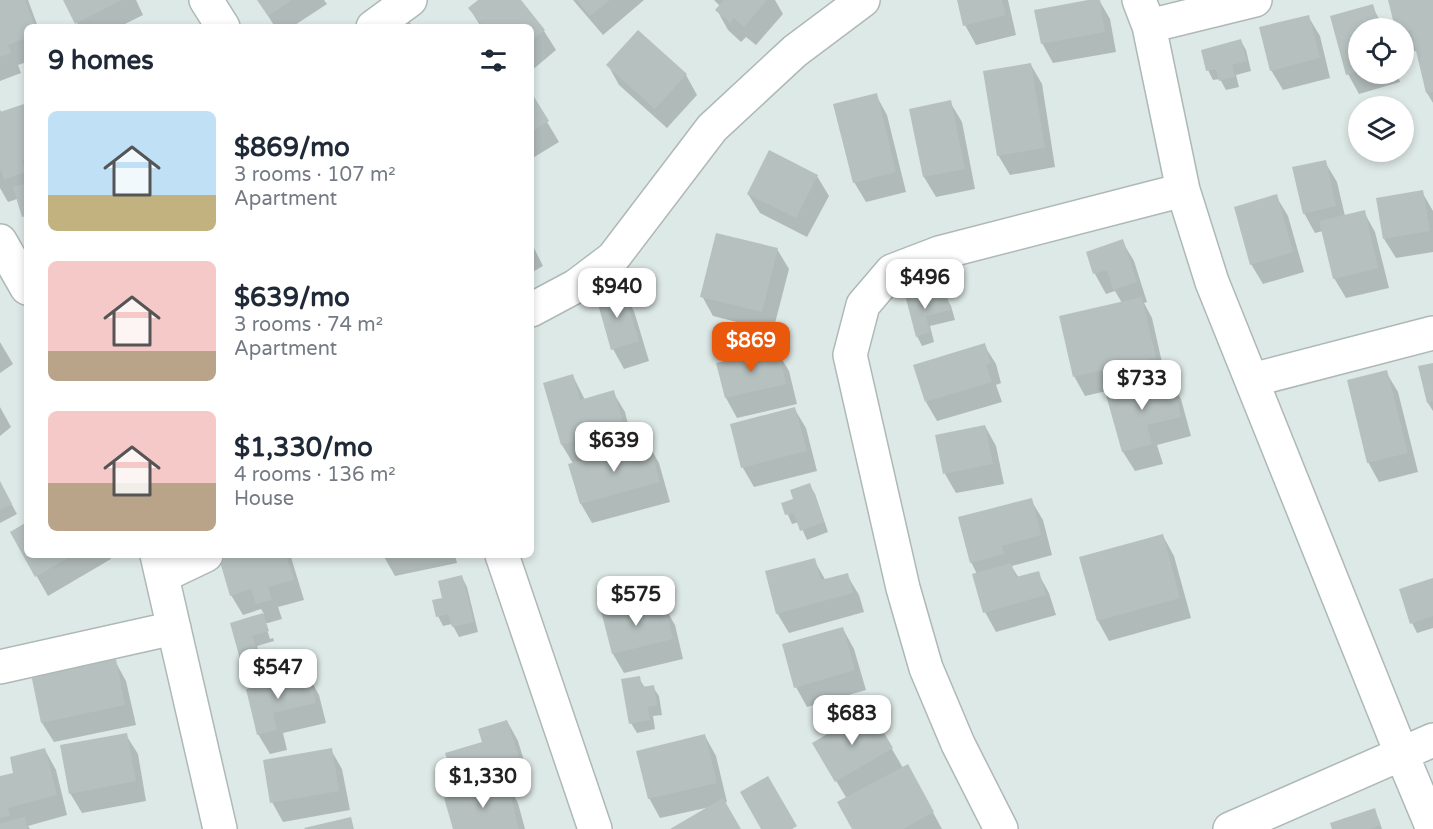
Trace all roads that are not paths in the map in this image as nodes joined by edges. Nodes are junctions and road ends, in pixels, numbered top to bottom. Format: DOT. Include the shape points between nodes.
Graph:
graph roads {
  1 [pos="206,0"];
  2 [pos="410,0"];
  3 [pos="863,0"];
  4 [pos="1255,0"];
  5 [pos="1144,13"];
  6 [pos="221,24"];
  7 [pos="377,24"];
  8 [pos="1183,190"];
  9 [pos="0,241"];
  10 [pos="24,283"];
  11 [pos="534,308"];
  12 [pos="1433,333"];
  13 [pos="1252,380"];
  14 [pos="192,558"];
  15 [pos="503,558"];
  16 [pos="159,565"];
  17 [pos="174,628"];
  18 [pos="0,667"];
  19 [pos="1433,740"];
  20 [pos="1402,755"];
  21 [pos="220,829"];
  22 [pos="595,829"];
  23 [pos="1001,829"];
  24 [pos="1230,829"];
  25 [pos="1433,829"];
  1 -- 6 [label="street"];
  2 -- 7 [label="street"];
  3 -- 11 [label="street" via="795,51 712,128 613,258 576,286"];
  4 -- 5 [label="street"];
  5 -- 8 [label="street"];
  8 -- 13 [label="street" via="1212,282"];
  8 -- 23 [label="street" via="939,252 892,271 863,305 850,355 903,588 926,668 958,744"];
  9 -- 10 [label="street"];
  12 -- 13 [label="street"];
  13 -- 20 [label="street"];
  14 -- 16 [label="street"];
  15 -- 22 [label="street"];
  16 -- 17 [label="street"];
  17 -- 18 [label="street"];
  17 -- 21 [label="street"];
  19 -- 20 [label="street"];
  20 -- 24 [label="street"];
  20 -- 25 [label="street"];
}
